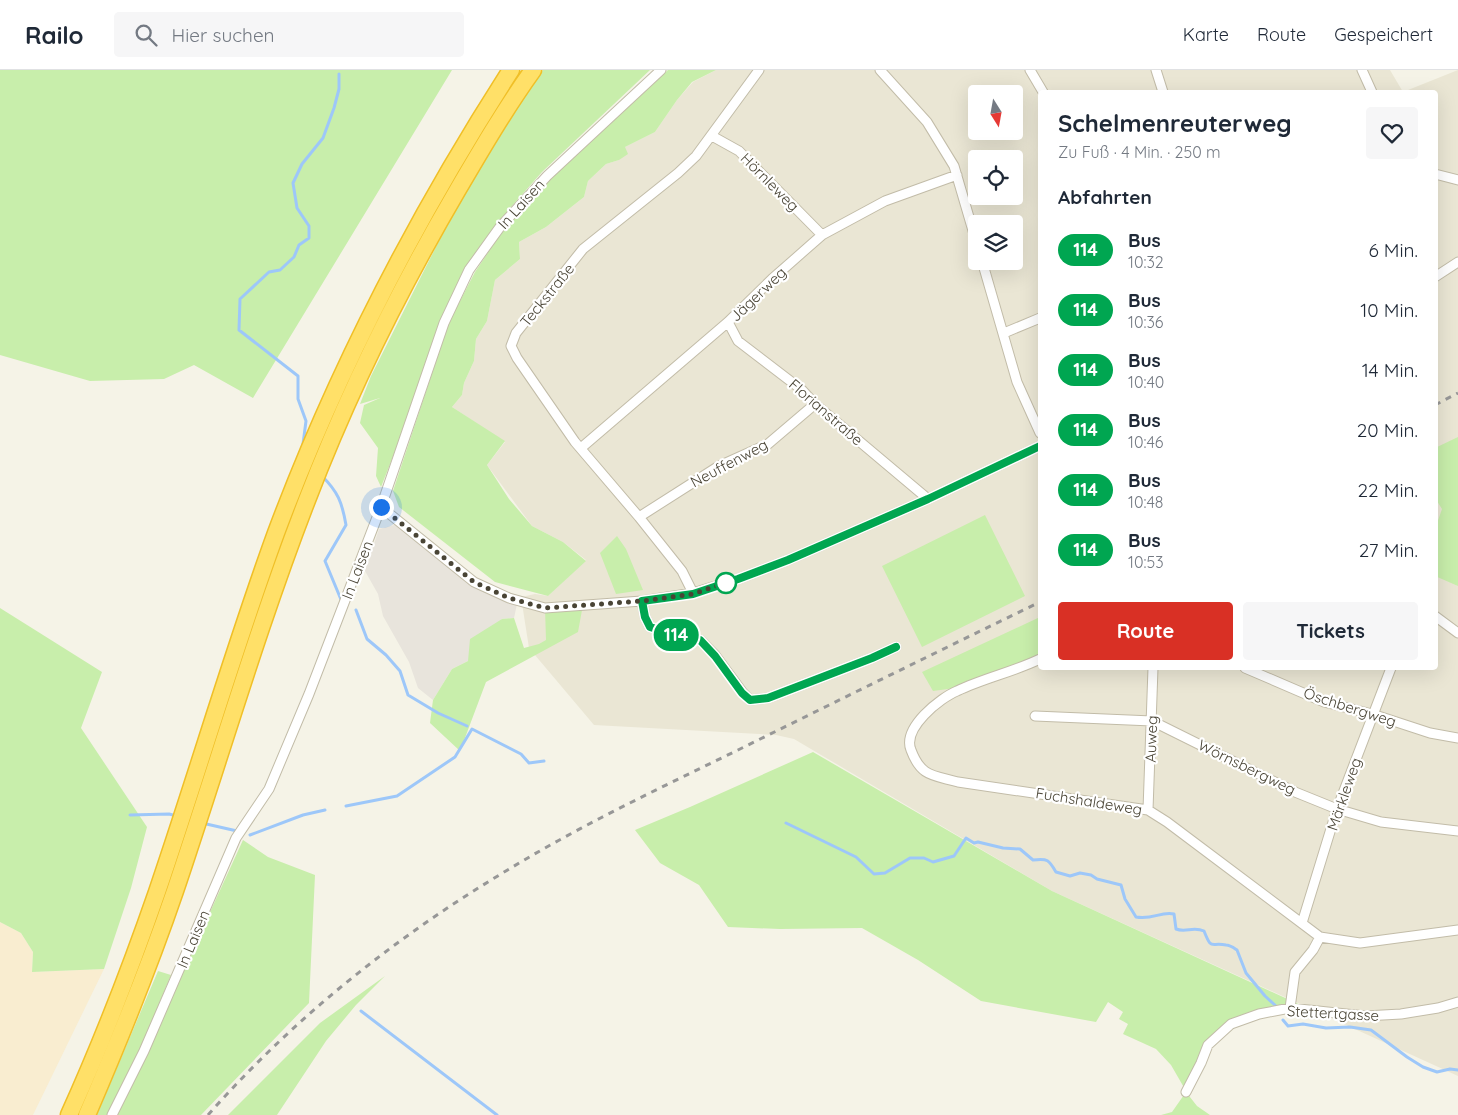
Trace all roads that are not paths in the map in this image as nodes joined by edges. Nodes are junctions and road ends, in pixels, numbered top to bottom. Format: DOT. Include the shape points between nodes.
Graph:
graph roads {
  1 [pos="511,70"];
  2 [pos="532,70"];
  3 [pos="661,70"];
  4 [pos="759,70"];
  5 [pos="880,70"];
  6 [pos="1030,70"];
  7 [pos="1156,70"];
  8 [pos="1362,70"];
  9 [pos="1042,90"];
  10 [pos="1162,90"];
  11 [pos="1371,90"];
  12 [pos="712,136"];
  13 [pos="957,175"];
  14 [pos="1438,175"];
  15 [pos="1458,180"];
  16 [pos="969,215"];
  17 [pos="822,235"];
  18 [pos="1458,262"];
  19 [pos="985,270"];
  20 [pos="1438,275"];
  21 [pos="1038,319"];
  22 [pos="728,322"];
  23 [pos="1004,333"];
  24 [pos="344,391"];
  25 [pos="815,404"];
  26 [pos="1038,429"];
  27 [pos="1038,447"];
  28 [pos="581,448"];
  29 [pos="928,499"];
  30 [pos="381,507"];
  31 [pos="639,517"];
  32 [pos="693,594"];
  33 [pos="642,601"];
  34 [pos="1438,618"];
  35 [pos="1458,633"];
  36 [pos="896,647"];
  37 [pos="1038,660"];
  38 [pos="1153,670"];
  39 [pos="1249,670"];
  40 [pos="1390,670"];
  41 [pos="1372,714"];
  42 [pos="1035,716"];
  43 [pos="1152,721"];
  44 [pos="1458,738"];
  45 [pos="199,790"];
  46 [pos="1337,809"];
  47 [pos="1148,810"];
  48 [pos="1458,831"];
  49 [pos="1302,923"];
  50 [pos="1458,930"];
  51 [pos="1320,937"];
  52 [pos="1458,1002"];
  53 [pos="1290,1008"];
  54 [pos="1186,1092"];
  55 [pos="69,1115"];
  56 [pos="87,1115"];
  57 [pos="112,1115"];
  1 -- 24 [label="highway" via="418,224 366,323"];
  2 -- 24 [label="highway" via="504,111"];
  3 -- 30 [label="street, In Laisen" via="546,176 500,226 469,270 444,323"];
  4 -- 12 [label="street, Teckstraße"];
  5 -- 13 [label="street" via="927,122"];
  6 -- 9 [label="street"];
  7 -- 10 [label="street"];
  8 -- 11 [label="street"];
  12 -- 17 [label="street, Hörnleweg" via="738,150"];
  12 -- 28 [label="street, Teckstraße" via="678,173 583,250 516,333 512,346 517,358"];
  13 -- 16 [label="street"];
  13 -- 17 [label="street, Jägerweg" via="885,201"];
  14 -- 15 [label="street"];
  17 -- 22 [label="street, Jägerweg"];
  18 -- 20 [label="street"];
  19 -- 23 [label="street"];
  21 -- 23 [label="street"];
  22 -- 25 [label="street, Florianstraße" via="738,341 802,390"];
  22 -- 28 [label="street, Jägerweg"];
  23 -- 26 [label="street" via="1017,382"];
  24 -- 45 [label="highway"];
  24 -- 45 [label="highway" via="287,506 249,610"];
  25 -- 29 [label="street, Florianstraße"];
  25 -- 31 [label="street, Neuffenweg" via="768,444 719,466"];
  27 -- 29 [label="street"];
  28 -- 31 [label="street, Teckstraße"];
  29 -- 32 [label="street" via="788,560"];
  30 -- 33 [label="street" via="474,582 509,598 545,608"];
  30 -- 57 [label="street, In Laisen" via="310,694 269,789 236,838 144,1051"];
  31 -- 32 [label="street, Teckstraße" via="682,571"];
  32 -- 33 [label="street"];
  33 -- 36 [label="street" via="650,627 700,640 750,700 768,698"];
  34 -- 35 [label="street"];
  37 -- 47 [label="street, Fuchshaldeweg" via="956,691 925,714 911,735 909,746 919,767 928,774 958,782"];
  38 -- 43 [label="street, Auweg"];
  39 -- 41 [label="street, Öschbergweg" via="1324,702"];
  40 -- 41 [label="street, Märkleweg"];
  41 -- 44 [label="street, Öschbergweg" via="1430,733"];
  41 -- 46 [label="street, Märkleweg"];
  42 -- 43 [label="street, Wörnsbergweg"];
  43 -- 46 [label="street, Wörnsbergweg" via="1295,792"];
  43 -- 47 [label="street, Auweg"];
  45 -- 55 [label="highway" via="174,841 118,998"];
  45 -- 56 [label="highway" via="190,847 138,992"];
  46 -- 48 [label="street, Wörnsbergweg" via="1381,822"];
  46 -- 49 [label="street, Märkleweg"];
  47 -- 49 [label="street, Fuchshaldeweg"];
  49 -- 51 [label="street, Fuchshaldeweg"];
  50 -- 51 [label="street, Fuchshaldeweg" via="1360,943"];
  51 -- 53 [label="street" via="1295,972"];
  52 -- 53 [label="street, Stettertgasse" via="1400,1014 1366,1016"];
  53 -- 54 [label="street, Stettertgasse" via="1231,1024 1208,1045"];
}
